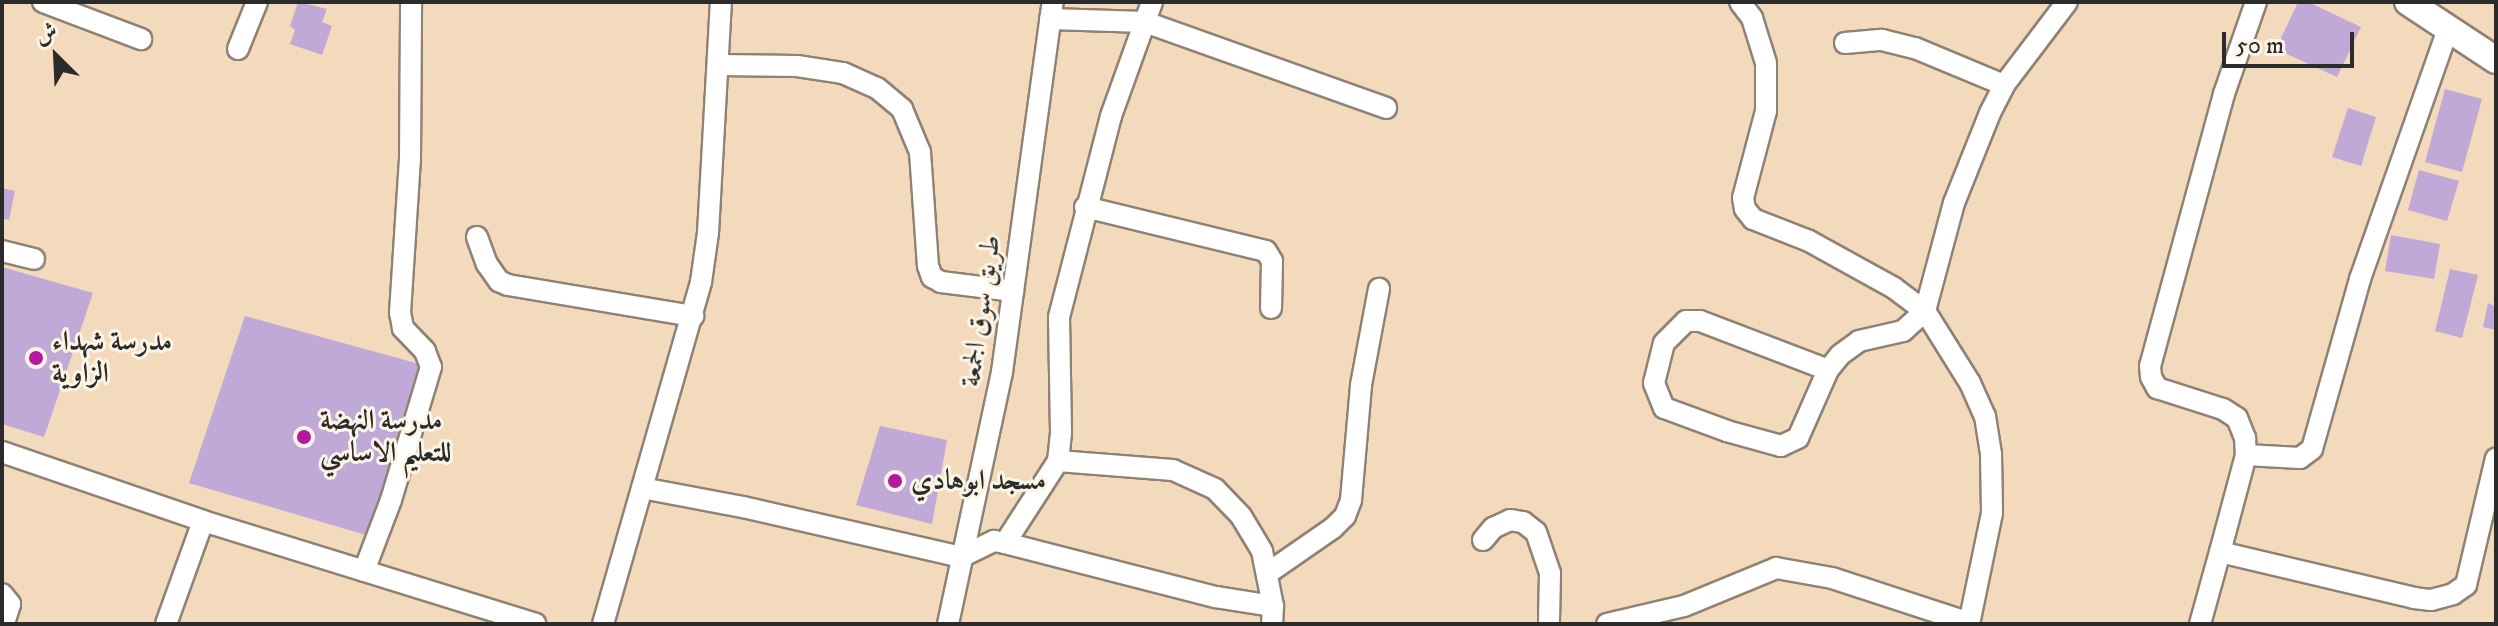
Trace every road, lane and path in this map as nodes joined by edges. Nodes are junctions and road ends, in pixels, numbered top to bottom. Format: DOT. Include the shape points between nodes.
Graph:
graph roads {
  1 [pos="43,2"];
  2 [pos="257,2"];
  3 [pos="411,2"];
  4 [pos="721,2"];
  5 [pos="1152,2"];
  6 [pos="1740,2"];
  7 [pos="2067,2"];
  8 [pos="2256,2"];
  9 [pos="1052,11"];
  10 [pos="2430,12"];
  11 [pos="1145,22"];
  12 [pos="141,39"];
  13 [pos="1845,43"];
  14 [pos="238,49"];
  15 [pos="2496,60"];
  16 [pos="720,65"];
  17 [pos="2004,85"];
  18 [pos="1386,108"];
  19 [pos="1085,207"];
  20 [pos="477,237"];
  21 [pos="2,251"];
  22 [pos="34,259"];
  23 [pos="1379,289"];
  24 [pos="1013,291"];
  25 [pos="1271,308"];
  26 [pos="1925,311"];
  27 [pos="693,316"];
  28 [pos="1828,370"];
  29 [pos="2,452"];
  30 [pos="2246,455"];
  31 [pos="2496,458"];
  32 [pos="1058,461"];
  33 [pos="642,488"];
  34 [pos="203,521"];
  35 [pos="1483,540"];
  36 [pos="1005,543"];
  37 [pos="2220,552"];
  38 [pos="961,557"];
  39 [pos="364,571"];
  40 [pos="1268,573"];
  41 [pos="2,594"];
  42 [pos="1272,615"];
  43 [pos="486,616"];
  44 [pos="1552,623"];
  45 [pos="4,624"];
  46 [pos="166,624"];
  47 [pos="535,624"];
  48 [pos="603,624"];
  49 [pos="948,624"];
  50 [pos="1607,624"];
  51 [pos="1970,624"];
  52 [pos="2200,624"];
  1 -- 12 [label="street"];
  2 -- 14 [label="street"];
  3 -- 39 [label="street" via="410,159 400,313 403,328 425,351 431,367"];
  4 -- 16 [label="street"];
  5 -- 11 [label="street"];
  6 -- 26 [label="street" via="1752,18 1766,63 1766,111 1743,198 1745,209 1753,219 1809,241"];
  7 -- 17 [label="street"];
  8 -- 30 [label="street" via="2224,94 2150,366 2157,388 2237,418"];
  9 -- 11 [label="street"];
  9 -- 24 [label="street, طريق سوق الجمعة"];
  10 -- 15 [label="main road"];
  10 -- 30 [label="street" via="2312,449 2300,458"];
  11 -- 18 [label="street"];
  11 -- 19 [label="street"];
  13 -- 17 [label="street" via="1882,40 1915,48"];
  16 -- 24 [label="street" via="797,66 843,73 877,88 902,109 920,152 932,277"];
  16 -- 27 [label="street" via="708,233"];
  17 -- 26 [label="street" via="1954,203"];
  19 -- 25 [label="street" via="1266,251 1272,261"];
  19 -- 32 [label="street" via="1059,317"];
  20 -- 27 [label="street" via="493,274 508,285"];
  21 -- 22 [label="street"];
  23 -- 40 [label="street" via="1345,516"];
  24 -- 38 [label="street, طريق سوق الجمعة" via="993,421"];
  26 -- 28 [label="street" via="1903,331 1859,341"];
  26 -- 51 [label="street" via="1975,394 1991,454 1992,513"];
  27 -- 33 [label="street"];
  28 -- 28 [label="street" via="1700,321 1686,321 1664,343 1654,383 1664,408 1781,446 1798,438"];
  29 -- 34 [label="street"];
  30 -- 37 [label="street"];
  31 -- 37 [label="street" via="2466,585 2453,594 2414,598"];
  32 -- 36 [label="street"];
  32 -- 40 [label="street" via="1173,470 1215,489 1241,516"];
  33 -- 38 [label="street"];
  33 -- 48 [label="street"];
  34 -- 39 [label="street"];
  34 -- 46 [label="street"];
  35 -- 44 [label="street" via="1510,520 1536,532 1550,573"];
  36 -- 38 [label="street" via="994,541"];
  36 -- 42 [label="street"];
  37 -- 52 [label="street"];
  38 -- 49 [label="street, طريق سوق الجمعة"];
  39 -- 43 [label="street"];
  40 -- 42 [label="street"];
  41 -- 45 [label="street" via="10,604"];
  43 -- 47 [label="street"];
  50 -- 51 [label="street" via="1684,606 1776,568 1832,578"];
}
